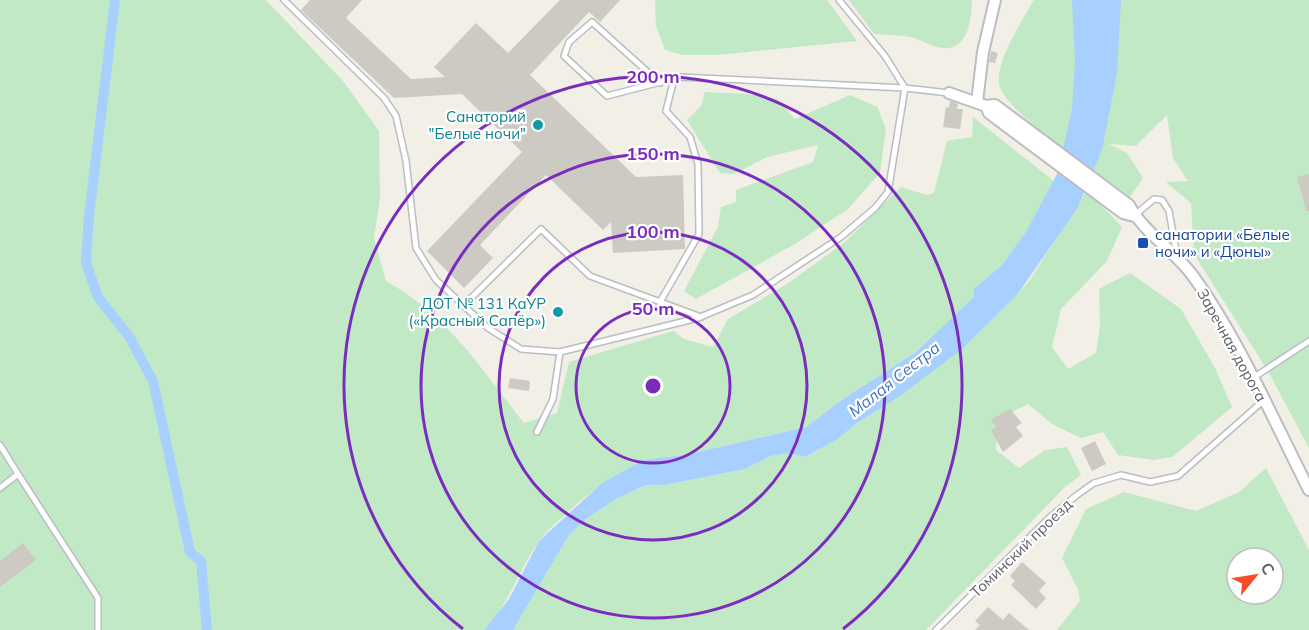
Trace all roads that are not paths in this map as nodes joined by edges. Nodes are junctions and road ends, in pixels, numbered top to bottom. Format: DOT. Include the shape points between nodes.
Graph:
graph roads {
  1 [pos="284,0"];
  2 [pos="839,0"];
  3 [pos="995,0"];
  4 [pos="674,79"];
  5 [pos="660,83"];
  6 [pos="905,88"];
  7 [pos="949,93"];
  8 [pos="987,107"];
  9 [pos="1134,216"];
  10 [pos="1178,257"];
  11 [pos="660,302"];
  12 [pos="463,306"];
  13 [pos="701,317"];
  14 [pos="1309,340"];
  15 [pos="560,352"];
  16 [pos="1253,378"];
  17 [pos="1263,401"];
  18 [pos="537,432"];
  19 [pos="0,445"];
  20 [pos="18,474"];
  21 [pos="0,488"];
  22 [pos="1309,490"];
  23 [pos="98,630"];
  24 [pos="936,630"];
  1 -- 12 [label="lane" via="384,98 396,116 416,248 436,280"];
  2 -- 6 [label="lane" via="885,56"];
  3 -- 8 [label="street" via="983,52"];
  4 -- 5 [label="lane"];
  4 -- 6 [label="lane"];
  4 -- 11 [label="lane" via="666,111 690,137 698,164 699,234"];
  5 -- 5 [label="lane" via="592,22 568,42 564,56 607,96"];
  6 -- 7 [label="lane"];
  6 -- 13 [label="lane" via="888,192 875,208 794,270 753,295"];
  7 -- 8 [label="street"];
  8 -- 9 [label="street"];
  9 -- 10 [label="street, Заречная дорога"];
  9 -- 10 [label="lane" via="1154,199 1162,200 1169,211"];
  10 -- 16 [label="street, Заречная дорога" via="1194,277"];
  11 -- 12 [label="lane" via="590,276 541,229"];
  11 -- 13 [label="lane"];
  12 -- 15 [label="lane" via="521,349"];
  13 -- 15 [label="lane"];
  14 -- 16 [label="lane"];
  15 -- 18 [label="lane" via="553,399"];
  16 -- 17 [label="street, Заречная дорога"];
  17 -- 22 [label="street, Заречная дорога"];
  17 -- 24 [label="lane, Томинский проезд" via="1178,476 1150,482 1121,475 1094,483 1050,517"];
  19 -- 20 [label="lane"];
  20 -- 21 [label="lane"];
  20 -- 23 [label="lane" via="98,598"];
}
